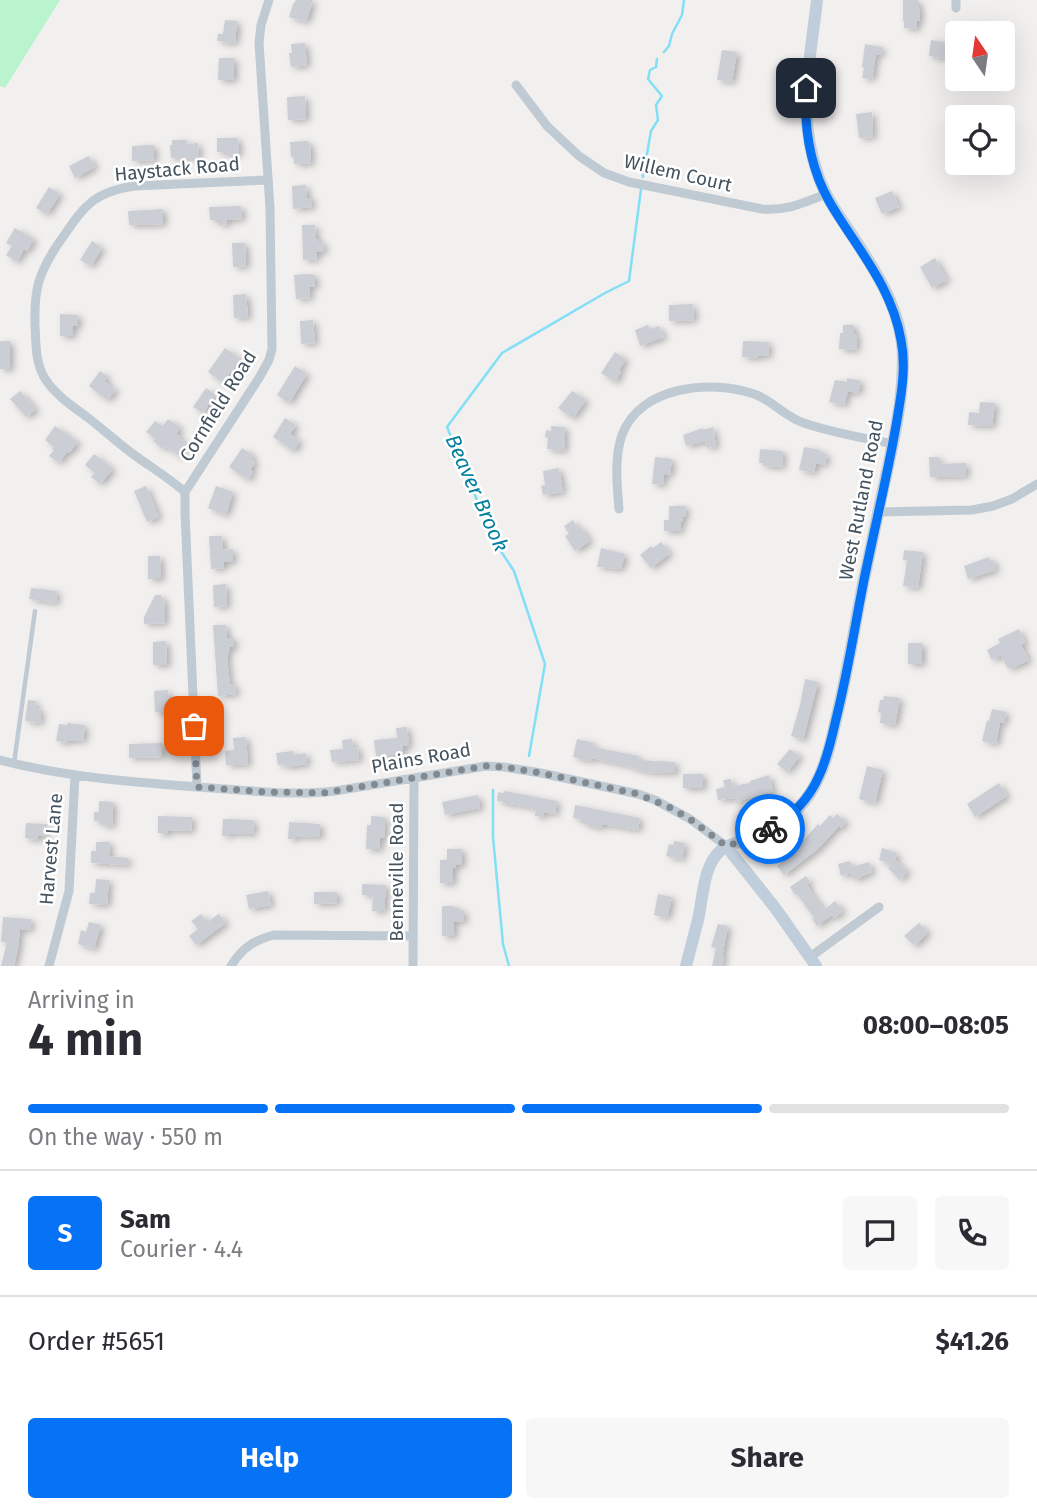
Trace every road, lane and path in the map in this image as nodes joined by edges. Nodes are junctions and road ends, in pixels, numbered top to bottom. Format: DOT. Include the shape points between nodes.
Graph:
graph roads {
  1 [pos="269,0"];
  2 [pos="817,0"];
  3 [pos="516,85"];
  4 [pos="267,180"];
  5 [pos="826,194"];
  6 [pos="893,444"];
  7 [pos="1037,484"];
  8 [pos="185,492"];
  9 [pos="619,509"];
  10 [pos="878,512"];
  11 [pos="35,611"];
  12 [pos="0,760"];
  13 [pos="13,764"];
  14 [pos="75,775"];
  15 [pos="414,779"];
  16 [pos="197,787"];
  17 [pos="726,846"];
  18 [pos="879,907"];
  19 [pos="412,936"];
  20 [pos="813,962"];
  21 [pos="49,966"];
  22 [pos="231,966"];
  23 [pos="413,966"];
  24 [pos="686,966"];
  1 -- 4 [label="street, Cornfield Road" via="259,43"];
  2 -- 5 [label="main road, West Rutland Road" via="805,105 811,153"];
  3 -- 5 [label="street, Willem Court" via="547,126 579,156 604,173 629,182 778,210"];
  4 -- 8 [label="street, Cornfield Road" via="272,349"];
  4 -- 8 [label="street, Haystack Road" via="135,186 107,192 83,208 39,276 37,360 52,389"];
  5 -- 6 [label="main road, West Rutland Road" via="873,268 895,317 903,358"];
  6 -- 9 [label="street" via="808,425 747,392 709,386 678,391 647,404 624,431 617,460"];
  6 -- 10 [label="main road, West Rutland Road"];
  7 -- 10 [label="street" via="1013,499 972,510"];
  8 -- 16 [label="street, Cornfield Road"];
  10 -- 17 [label="main road, West Rutland Road" via="845,682 819,777 788,818"];
  11 -- 13 [label="lane"];
  12 -- 13 [label="street, Plains Road"];
  13 -- 14 [label="street, Plains Road"];
  14 -- 16 [label="street, Plains Road"];
  14 -- 21 [label="street, Harvest Lane" via="69,891"];
  15 -- 16 [label="street, Plains Road" via="311,793"];
  15 -- 17 [label="street, Plains Road" via="486,766 611,787 671,808"];
  15 -- 19 [label="street, Benneville Road"];
  17 -- 20 [label="main road, Plains Road"];
  17 -- 24 [label="main road" via="708,873"];
  18 -- 20 [label="street"];
  19 -- 22 [label="street" via="274,935 248,945"];
  19 -- 23 [label="street, Benneville Road"];
}
